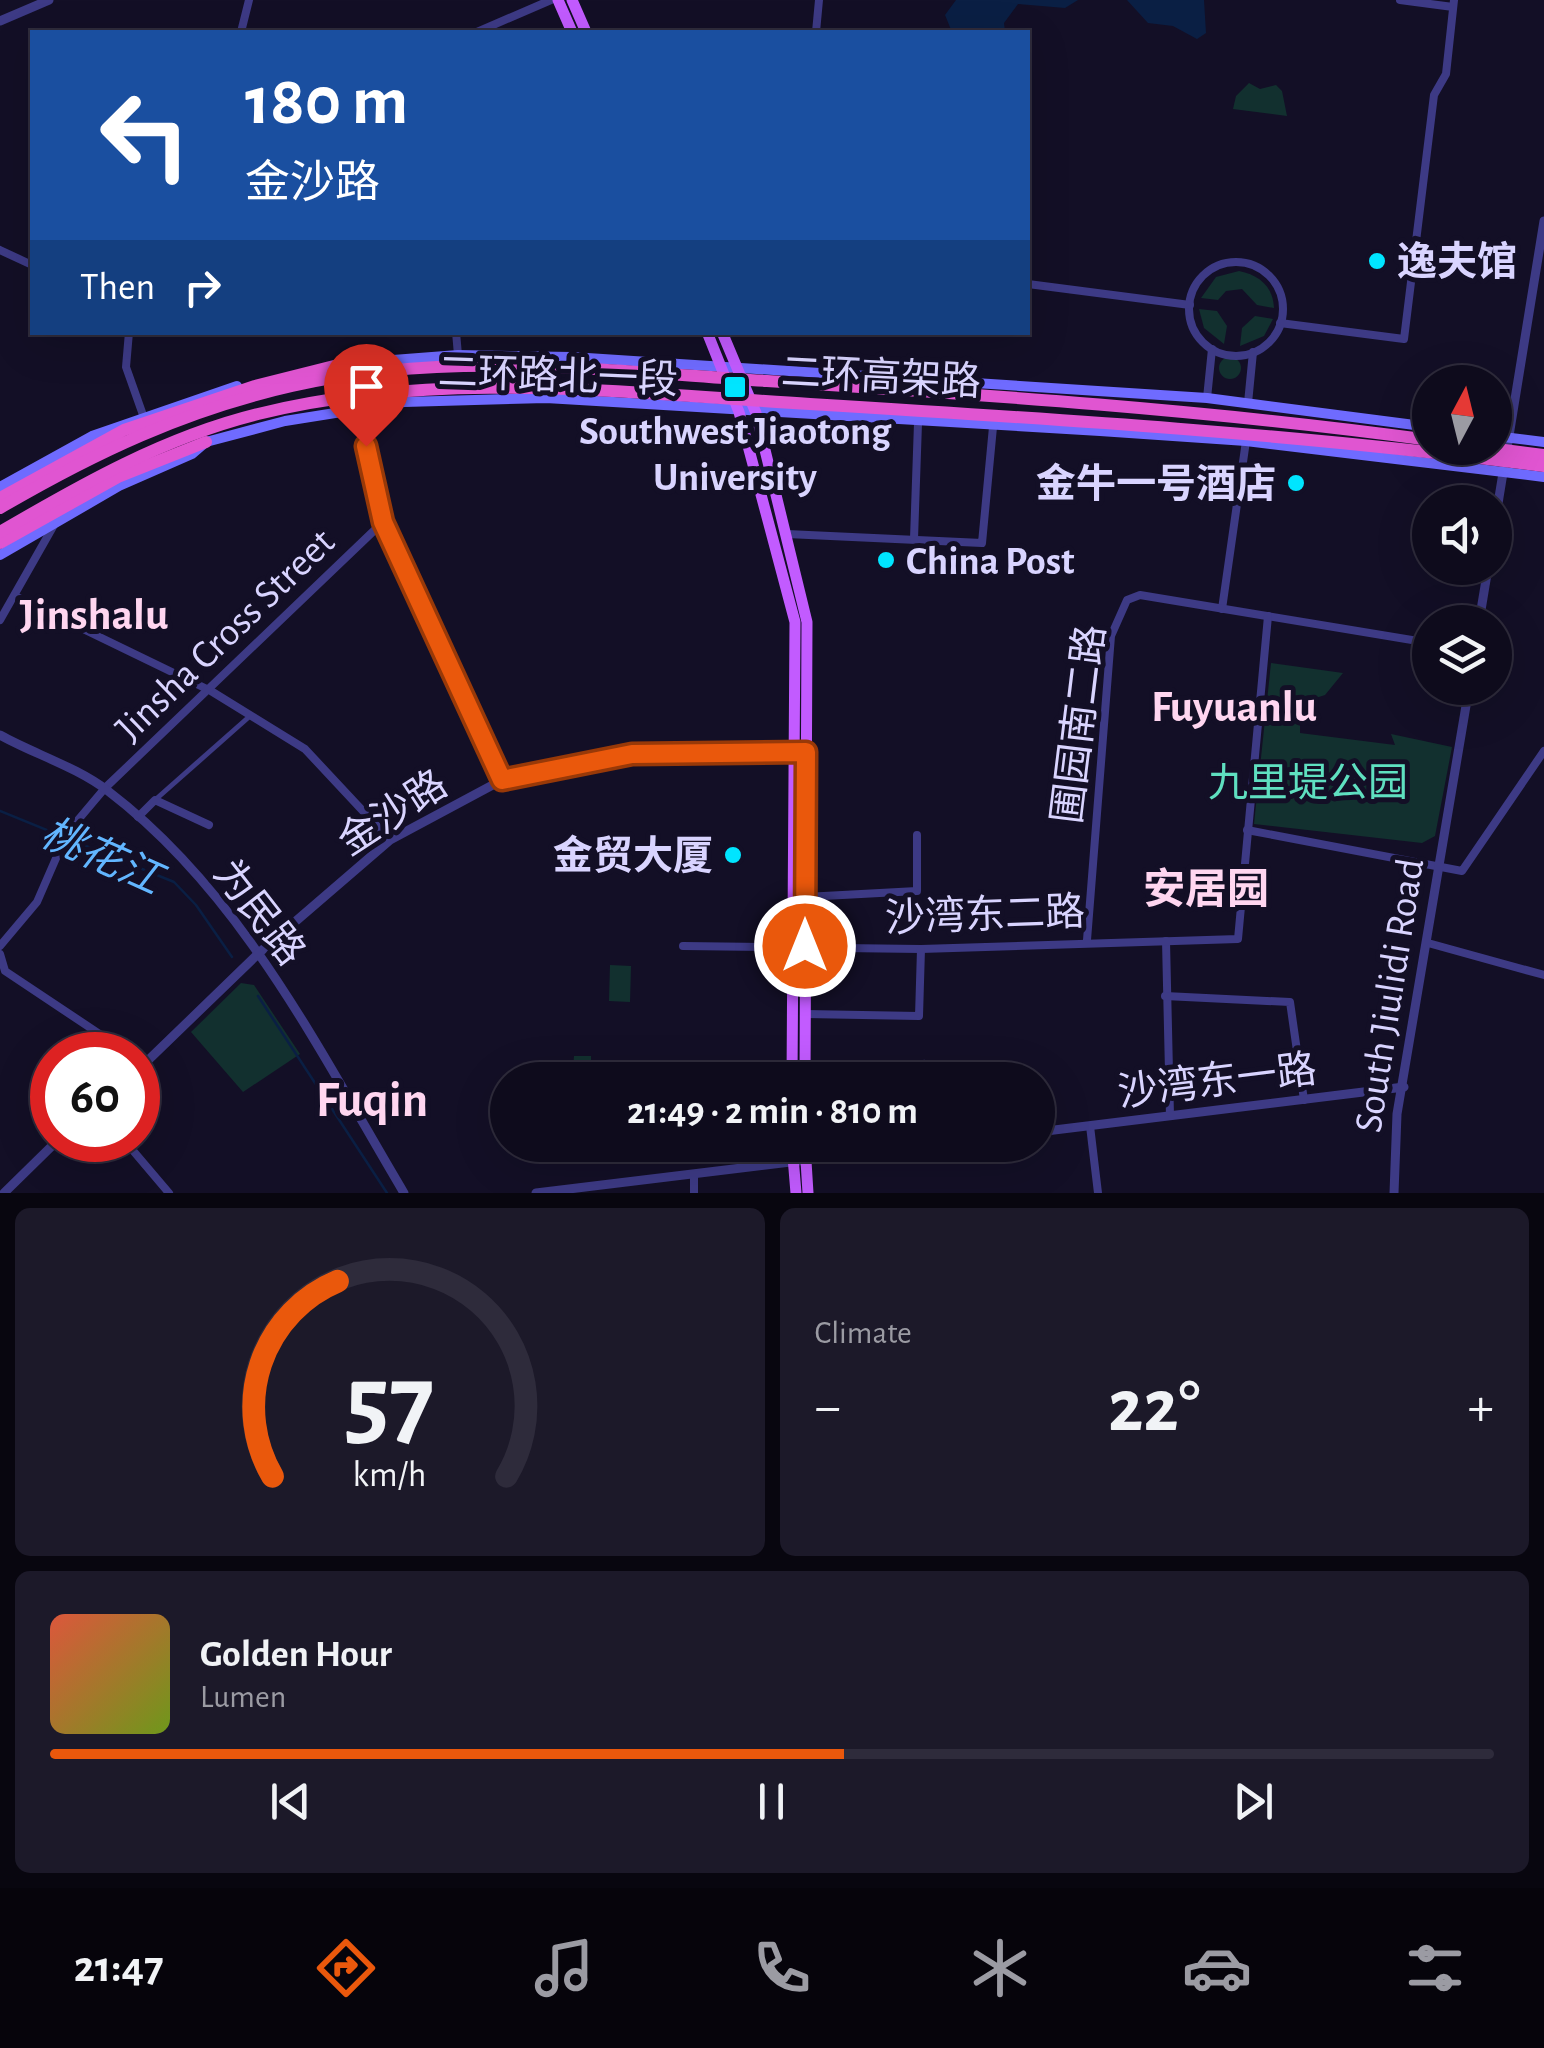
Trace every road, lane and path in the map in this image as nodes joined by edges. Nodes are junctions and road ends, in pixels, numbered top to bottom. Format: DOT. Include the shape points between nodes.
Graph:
graph roads {
  1 [pos="49,0"];
  2 [pos="249,0"];
  3 [pos="554,0"];
  4 [pos="572,0"];
  5 [pos="819,0"];
  6 [pos="1400,0"];
  7 [pos="1454,3"];
  8 [pos="0,21"];
  9 [pos="242,30"];
  10 [pos="483,30"];
  11 [pos="571,30"];
  12 [pos="585,30"];
  13 [pos="816,30"];
  14 [pos="1544,222"];
  15 [pos="0,250"];
  16 [pos="30,264"];
  17 [pos="1030,284"];
  18 [pos="1190,305"];
  19 [pos="1280,323"];
  20 [pos="130,335"];
  21 [pos="456,335"];
  22 [pos="708,335"];
  23 [pos="723,335"];
  24 [pos="1212,348"];
  25 [pos="1253,352"];
  26 [pos="458,355"];
  27 [pos="346,363"];
  28 [pos="724,370"];
  29 [pos="740,371"];
  30 [pos="1208,398"];
  31 [pos="1248,403"];
  32 [pos="357,408"];
  33 [pos="740,412"];
  34 [pos="756,413"];
  35 [pos="1512,413"];
  36 [pos="143,415"];
  37 [pos="918,423"];
  38 [pos="1412,425"];
  39 [pos="993,427"];
  40 [pos="1412,438"];
  41 [pos="1512,438"];
  42 [pos="1246,441"];
  43 [pos="206,442"];
  44 [pos="1544,442"];
  45 [pos="1512,451"];
  46 [pos="1544,455"];
  47 [pos="1506,465"];
  48 [pos="1544,466"];
  49 [pos="1505,472"];
  50 [pos="1544,477"];
  51 [pos="1502,485"];
  52 [pos="0,487"];
  53 [pos="0,498"];
  54 [pos="0,508"];
  55 [pos="383,522"];
  56 [pos="54,525"];
  57 [pos="0,532"];
  58 [pos="787,534"];
  59 [pos="914,539"];
  60 [pos="0,543"];
  61 [pos="0,555"];
  62 [pos="15,596"];
  63 [pos="1222,608"];
  64 [pos="1268,616"];
  65 [pos="0,620"];
  66 [pos="1412,640"];
  67 [pos="211,691"];
  68 [pos="1465,705"];
  69 [pos="250,715"];
  70 [pos="0,735"];
  71 [pos="1544,750"];
  72 [pos="791,752"];
  73 [pos="806,752"];
  74 [pos="502,780"];
  75 [pos="105,788"];
  76 [pos="155,800"];
  77 [pos="138,817"];
  78 [pos="209,825"];
  79 [pos="1248,830"];
  80 [pos="917,835"];
  81 [pos="390,840"];
  82 [pos="1439,867"];
  83 [pos="805,897"];
  84 [pos="1086,940"];
  85 [pos="1166,941"];
  86 [pos="1428,943"];
  87 [pos="683,946"];
  88 [pos="791,946"];
  89 [pos="805,946"];
  90 [pos="920,948"];
  91 [pos="0,950"];
  92 [pos="260,952"];
  93 [pos="1544,975"];
  94 [pos="1166,996"];
  95 [pos="805,1014"];
  96 [pos="96,1032"];
  97 [pos="160,1045"];
  98 [pos="792,1062"];
  99 [pos="805,1062"];
  100 [pos="1404,1088"];
  101 [pos="1304,1100"];
  102 [pos="1170,1116"];
  103 [pos="1090,1126"];
  104 [pos="1055,1130"];
  105 [pos="36,1162"];
  106 [pos="143,1162"];
  107 [pos="791,1162"];
  108 [pos="799,1162"];
  109 [pos="799,1162"];
  110 [pos="694,1174"];
  111 [pos="4,1193"];
  112 [pos="169,1193"];
  113 [pos="404,1193"];
  114 [pos="536,1193"];
  115 [pos="694,1193"];
  116 [pos="796,1193"];
  117 [pos="808,1193"];
  118 [pos="1098,1193"];
  119 [pos="1394,1193"];
  1 -- 8 [label="street"];
  2 -- 9 [label="street"];
  3 -- 10 [label="street"];
  3 -- 11 [label="main road"];
  4 -- 12 [label="main road"];
  5 -- 13 [label="street"];
  6 -- 7 [label="street"];
  7 -- 19 [label="street" via="1446,74 1434,95 1404,339"];
  14 -- 35 [label="street"];
  15 -- 16 [label="street"];
  17 -- 18 [label="street"];
  18 -- 19 [label="street" via="1208,271 1238,262 1276,283"];
  18 -- 24 [label="street" via="1194,329"];
  19 -- 25 [label="street" via="1273,338"];
  20 -- 36 [label="street" via="126,368"];
  21 -- 26 [label="street"];
  22 -- 28 [label="main road"];
  23 -- 29 [label="main road"];
  24 -- 25 [label="street" via="1232,356"];
  24 -- 30 [label="street"];
  25 -- 31 [label="street"];
  26 -- 27 [label="main road, 二环路北一段"];
  26 -- 28 [label="main road, 二环路北一段"];
  27 -- 36 [label="main road, 二环路北一段" via="257,380"];
  27 -- 53 [label="highway, bridge" via="124,430"];
  28 -- 29 [label="main road, 二环路北一段"];
  28 -- 33 [label="main road"];
  29 -- 30 [label="main road, 二环路北一段"];
  29 -- 34 [label="main road"];
  30 -- 31 [label="main road, 二环路北一段"];
  31 -- 38 [label="main road, 二环路北一段"];
  32 -- 33 [label="main road, 二环路北一段" via="546,398"];
  32 -- 43 [label="main road, 二环路北一段"];
  32 -- 55 [label="street"];
  33 -- 34 [label="main road, 二环路北一段"];
  33 -- 72 [label="main road" via="795,622"];
  34 -- 37 [label="main road, 二环路北一段"];
  34 -- 58 [label="main road"];
  36 -- 52 [label="main road, 二环路北一段"];
  37 -- 39 [label="main road, 二环路北一段"];
  37 -- 59 [label="street"];
  39 -- 42 [label="main road, 二环路北一段"];
  39 -- 59 [label="street" via="982,543"];
  40 -- 54 [label="highway, 二环高架路, bridge" via="1095,402 568,367 422,368 295,385 160,424 88,456"];
  41 -- 44 [label="main road"];
  42 -- 49 [label="main road, 二环路北一段"];
  42 -- 63 [label="street"];
  43 -- 56 [label="main road, 二环路北一段"];
  43 -- 60 [label="highway" via="157,459"];
  45 -- 46 [label="highway, bridge"];
  47 -- 49 [label="street"];
  48 -- 57 [label="highway, 二环高架路, bridge" via="1112,422 549,388 422,390 257,414 168,443"];
  49 -- 50 [label="main road, 二环路北一段"];
  49 -- 51 [label="street"];
  55 -- 67 [label="street, Jinsha Cross Street"];
  55 -- 74 [label="street"];
  56 -- 61 [label="main road, 二环路北一段"];
  56 -- 62 [label="street"];
  58 -- 59 [label="street"];
  58 -- 73 [label="main road" via="807,622"];
  62 -- 65 [label="street"];
  62 -- 67 [label="street"];
  63 -- 64 [label="street, 圃园南二路"];
  63 -- 84 [label="street, 圃园南二路" via="1140,595 1116,615"];
  64 -- 66 [label="street, 圃园南二路"];
  64 -- 79 [label="street"];
  67 -- 69 [label="street"];
  67 -- 75 [label="street, Jinsha Cross Street"];
  68 -- 82 [label="street, South Jiulidi Road"];
  69 -- 76 [label="street"];
  69 -- 81 [label="street" via="306,749"];
  70 -- 75 [label="street, 为民路"];
  71 -- 82 [label="street" via="1462,871"];
  72 -- 73 [label="street, 金沙路"];
  72 -- 74 [label="street, 金沙路" via="632,754"];
  72 -- 88 [label="main road"];
  73 -- 83 [label="main road"];
  74 -- 81 [label="street, 金沙路"];
  75 -- 77 [label="street, 为民路"];
  75 -- 91 [label="street, Jinsha Cross Street" via="65,837 37,902"];
  76 -- 77 [label="street"];
  76 -- 78 [label="street"];
  77 -- 92 [label="street, 为民路"];
  79 -- 82 [label="street"];
  79 -- 85 [label="street, 沙湾东二路" via="1238,939"];
  80 -- 83 [label="street" via="917,891"];
  81 -- 92 [label="street, 金沙路"];
  82 -- 86 [label="street, South Jiulidi Road"];
  83 -- 89 [label="main road"];
  84 -- 85 [label="street, 沙湾东二路"];
  84 -- 90 [label="street, 沙湾东二路"];
  85 -- 94 [label="street"];
  86 -- 93 [label="street"];
  86 -- 100 [label="street, South Jiulidi Road"];
  87 -- 88 [label="street, 沙湾东二路"];
  88 -- 89 [label="street, 沙湾东二路"];
  88 -- 98 [label="main road"];
  89 -- 90 [label="street, 沙湾东二路"];
  89 -- 95 [label="main road"];
  90 -- 95 [label="street" via="918,1016"];
  91 -- 96 [label="street" via="5,971"];
  92 -- 97 [label="street, 金沙路"];
  92 -- 113 [label="street, 为民路"];
  94 -- 101 [label="street" via="1290,1002"];
  94 -- 102 [label="street"];
  95 -- 99 [label="main road"];
  100 -- 101 [label="street, 沙湾东一路"];
  100 -- 119 [label="street, South Jiulidi Road"];
  101 -- 102 [label="street, 沙湾东一路"];
  102 -- 103 [label="street, 沙湾东一路"];
  103 -- 104 [label="street, 沙湾东一路"];
  103 -- 118 [label="street"];
  105 -- 111 [label="street"];
  106 -- 112 [label="street"];
  107 -- 110 [label="street"];
  108 -- 116 [label="main road"];
  109 -- 117 [label="main road"];
  110 -- 114 [label="street"];
  110 -- 115 [label="street"];
}
